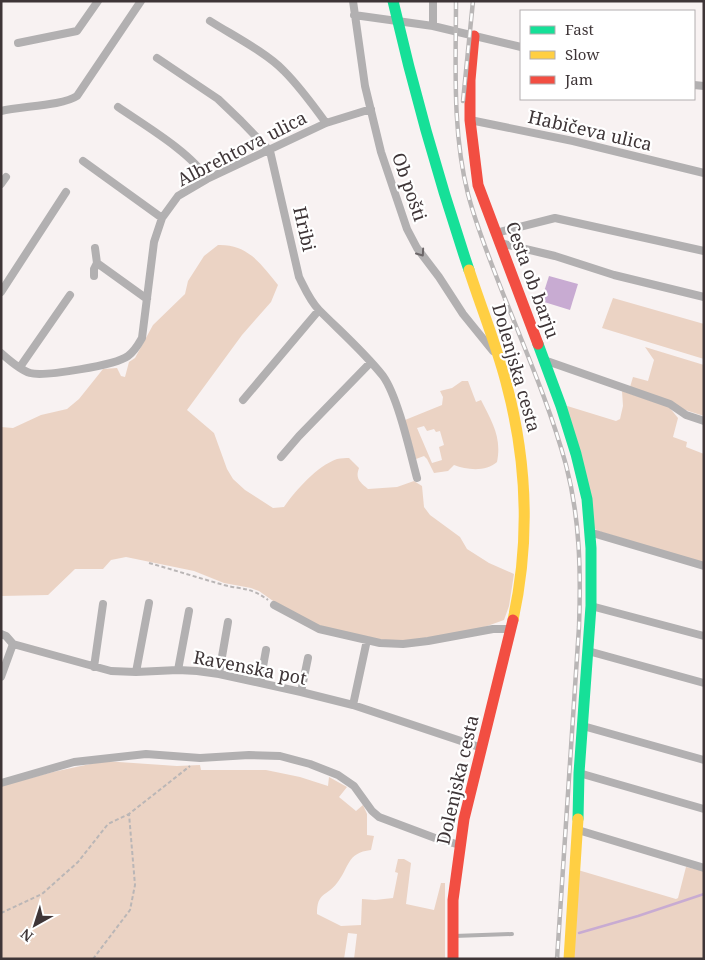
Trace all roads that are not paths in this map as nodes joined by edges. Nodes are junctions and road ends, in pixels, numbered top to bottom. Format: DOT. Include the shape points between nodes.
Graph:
graph roads {
  1 [pos="98,1"];
  2 [pos="141,1"];
  3 [pos="353,1"];
  4 [pos="393,1"];
  5 [pos="433,1"];
  6 [pos="354,15"];
  7 [pos="398,20"];
  8 [pos="210,21"];
  9 [pos="433,26"];
  10 [pos="474,36"];
  11 [pos="18,43"];
  12 [pos="520,47"];
  13 [pos="157,58"];
  14 [pos="118,107"];
  15 [pos="371,109"];
  16 [pos="1,110"];
  17 [pos="470,120"];
  18 [pos="326,123"];
  19 [pos="270,151"];
  20 [pos="83,161"];
  21 [pos="704,174"];
  22 [pos="6,177"];
  23 [pos="206,179"];
  24 [pos="1,184"];
  25 [pos="66,192"];
  26 [pos="162,218"];
  27 [pos="498,238"];
  28 [pos="95,248"];
  29 [pos="704,251"];
  30 [pos="97,263"];
  31 [pos="94,276"];
  32 [pos="1,292"];
  33 [pos="70,295"];
  34 [pos="704,297"];
  35 [pos="146,299"];
  36 [pos="319,310"];
  37 [pos="1,353"];
  38 [pos="498,357"];
  39 [pos="544,360"];
  40 [pos="371,362"];
  41 [pos="20,367"];
  42 [pos="243,400"];
  43 [pos="704,421"];
  44 [pos="281,457"];
  45 [pos="417,478"];
  46 [pos="589,532"];
  47 [pos="704,566"];
  48 [pos="149,603"];
  49 [pos="103,604"];
  50 [pos="274,605"];
  51 [pos="591,606"];
  52 [pos="189,611"];
  53 [pos="228,622"];
  54 [pos="512,628"];
  55 [pos="1,634"];
  56 [pos="704,636"];
  57 [pos="367,640"];
  58 [pos="13,644"];
  59 [pos="266,650"];
  60 [pos="588,651"];
  61 [pos="308,658"];
  62 [pos="94,667"];
  63 [pos="178,670"];
  64 [pos="136,672"];
  65 [pos="219,674"];
  66 [pos="1,677"];
  67 [pos="260,683"];
  68 [pos="704,683"];
  69 [pos="302,692"];
  70 [pos="354,705"];
  71 [pos="583,726"];
  72 [pos="482,748"];
  73 [pos="704,760"];
  74 [pos="580,773"];
  75 [pos="1,783"];
  76 [pos="704,809"];
  77 [pos="578,830"];
  78 [pos="460,845"];
  79 [pos="704,868"];
  80 [pos="512,934"];
  81 [pos="452,936"];
  82 [pos="453,959"];
  83 [pos="568,959"];
  1 -- 11 [label="street" via="76,31"];
  2 -- 16 [label="street" via="77,96"];
  3 -- 6 [label="street, Ob pošti"];
  4 -- 7 [label="main road, Dolenjska cesta"];
  5 -- 9 [label="street"];
  6 -- 7 [label="street"];
  6 -- 15 [label="street, Ob pošti"];
  7 -- 9 [label="street"];
  7 -- 38 [label="main road, Dolenjska cesta" via="410,76 442,186"];
  8 -- 18 [label="street, Albrehtova ulica" via="283,70"];
  9 -- 10 [label="street"];
  10 -- 12 [label="street"];
  10 -- 17 [label="main road, Cesta ob barju"];
  13 -- 19 [label="street" via="218,99"];
  14 -- 23 [label="street" via="186,155"];
  15 -- 18 [label="street, Albrehtova ulica"];
  15 -- 38 [label="street, Ob pošti, one-way" via="381,152 407,229 463,314"];
  17 -- 21 [label="street, Habičeva ulica" via="573,141"];
  17 -- 27 [label="main road, Cesta ob barju" via="478,185"];
  18 -- 19 [label="street, Albrehtova ulica"];
  19 -- 23 [label="street, Albrehtova ulica"];
  19 -- 36 [label="street, Hribi" via="299,278"];
  20 -- 26 [label="street"];
  22 -- 24 [label="street"];
  23 -- 26 [label="street, Albrehtova ulica" via="178,196"];
  25 -- 32 [label="street"];
  26 -- 35 [label="street, Albrehtova ulica" via="154,242"];
  27 -- 29 [label="street" via="555,218"];
  27 -- 34 [label="street" via="614,275"];
  27 -- 39 [label="main road, Cesta ob barju"];
  28 -- 30 [label="street"];
  30 -- 31 [label="street"];
  30 -- 35 [label="street"];
  33 -- 41 [label="street"];
  35 -- 41 [label="street, Albrehtova ulica" via="142,338 136,350 127,357 111,364 46,374 30,373"];
  36 -- 40 [label="street, Hribi"];
  36 -- 42 [label="street"];
  37 -- 41 [label="street, Albrehtova ulica"];
  38 -- 54 [label="main road, Dolenjska cesta" via="508,390 522,464 524,545"];
  39 -- 43 [label="street" via="670,404 686,416"];
  39 -- 46 [label="main road, Cesta ob barju" via="576,454 587,499"];
  40 -- 44 [label="street"];
  40 -- 45 [label="street, Hribi" via="385,378 394,399"];
  46 -- 47 [label="street"];
  46 -- 51 [label="main road, Cesta ob barju"];
  48 -- 64 [label="street"];
  49 -- 62 [label="street"];
  50 -- 57 [label="street" via="319,629"];
  51 -- 56 [label="street"];
  51 -- 60 [label="main road, Cesta ob barju"];
  52 -- 63 [label="street"];
  53 -- 65 [label="street"];
  54 -- 57 [label="street" via="403,644"];
  54 -- 72 [label="main road, Dolenjska cesta"];
  55 -- 58 [label="street"];
  57 -- 70 [label="street"];
  58 -- 62 [label="street, Ravenska pot"];
  58 -- 66 [label="street"];
  59 -- 67 [label="street"];
  60 -- 68 [label="street"];
  60 -- 71 [label="main road, Cesta ob barju"];
  61 -- 69 [label="street"];
  62 -- 64 [label="street, Ravenska pot"];
  63 -- 64 [label="street, Ravenska pot"];
  63 -- 65 [label="street, Ravenska pot"];
  65 -- 67 [label="street, Ravenska pot"];
  67 -- 69 [label="street, Ravenska pot"];
  69 -- 70 [label="street, Ravenska pot"];
  70 -- 72 [label="street, Ravenska pot"];
  71 -- 73 [label="street"];
  71 -- 74 [label="main road, Cesta ob barju"];
  72 -- 78 [label="main road, Dolenjska cesta"];
  74 -- 76 [label="street"];
  74 -- 77 [label="main road, Cesta ob barju"];
  75 -- 78 [label="street" via="74,762 146,754 200,758 280,756 338,774 354,786 379,817"];
  77 -- 79 [label="street"];
  77 -- 83 [label="main road, Cesta ob barju"];
  78 -- 81 [label="main road, Dolenjska cesta"];
  80 -- 81 [label="lane"];
  81 -- 82 [label="main road, Dolenjska cesta"];
}
